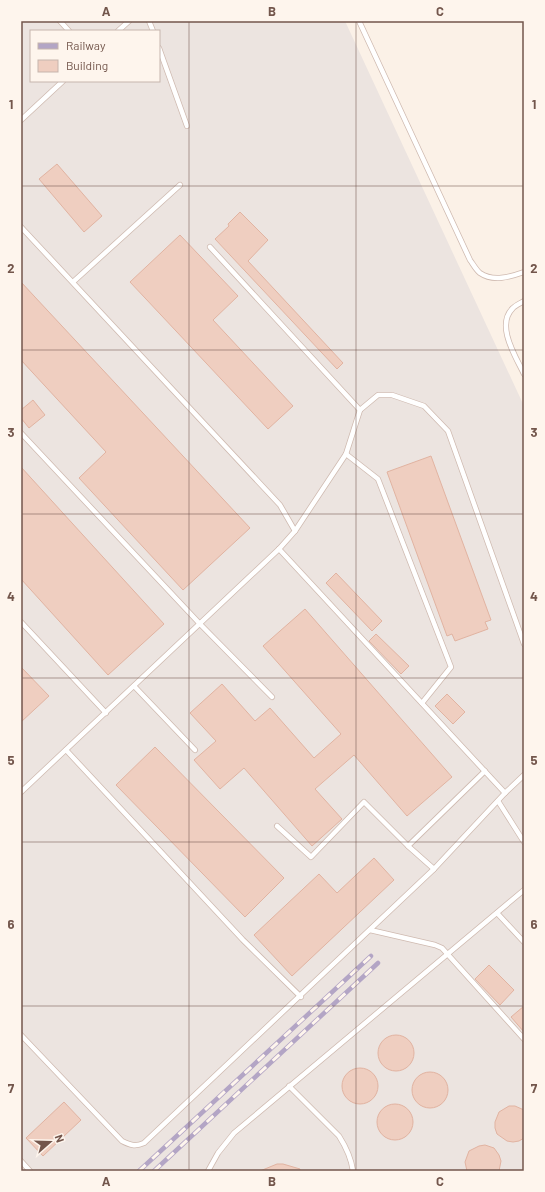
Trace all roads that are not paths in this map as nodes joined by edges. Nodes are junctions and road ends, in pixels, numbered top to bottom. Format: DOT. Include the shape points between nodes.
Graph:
graph roads {
  1 [pos="60,21"];
  2 [pos="129,21"];
  3 [pos="359,21"];
  4 [pos="68,30"];
  5 [pos="119,30"];
  6 [pos="160,51"];
  7 [pos="62,82"];
  8 [pos="21,120"];
  9 [pos="187,126"];
  10 [pos="180,185"];
  11 [pos="21,227"];
  12 [pos="210,247"];
  13 [pos="524,272"];
  14 [pos="73,282"];
  15 [pos="524,301"];
  16 [pos="524,374"];
  17 [pos="360,410"];
  18 [pos="21,433"];
  19 [pos="346,454"];
  20 [pos="295,531"];
  21 [pos="279,549"];
  22 [pos="21,622"];
  23 [pos="200,624"];
  24 [pos="524,644"];
  25 [pos="134,686"];
  26 [pos="272,697"];
  27 [pos="422,703"];
  28 [pos="106,712"];
  29 [pos="66,750"];
  30 [pos="195,750"];
  31 [pos="485,771"];
  32 [pos="524,775"];
  33 [pos="21,792"];
  34 [pos="505,793"];
  35 [pos="498,801"];
  36 [pos="277,826"];
  37 [pos="524,842"];
  38 [pos="408,846"];
  39 [pos="434,869"];
  40 [pos="524,890"];
  41 [pos="497,913"];
  42 [pos="370,930"];
  43 [pos="524,942"];
  44 [pos="447,954"];
  45 [pos="301,997"];
  46 [pos="21,1035"];
  47 [pos="524,1039"];
  48 [pos="289,1086"];
  49 [pos="21,1161"];
  50 [pos="30,1171"];
  51 [pos="208,1171"];
  52 [pos="353,1171"];
  1 -- 4 [label="lane"];
  2 -- 5 [label="lane"];
  3 -- 13 [label="lane" via="470,260 479,272 492,278"];
  6 -- 9 [label="lane"];
  7 -- 8 [label="lane"];
  10 -- 14 [label="lane"];
  11 -- 14 [label="lane"];
  12 -- 17 [label="lane"];
  14 -- 20 [label="lane" via="280,505"];
  15 -- 16 [label="lane" via="513,308 506,322 506,335"];
  17 -- 19 [label="lane"];
  17 -- 24 [label="lane" via="378,395 392,395 424,406 448,431"];
  18 -- 23 [label="lane"];
  19 -- 20 [label="lane"];
  19 -- 27 [label="lane" via="378,479 451,667"];
  20 -- 21 [label="lane"];
  21 -- 23 [label="lane"];
  21 -- 27 [label="lane"];
  22 -- 28 [label="lane"];
  23 -- 25 [label="lane"];
  23 -- 26 [label="lane"];
  25 -- 28 [label="lane"];
  25 -- 30 [label="lane"];
  27 -- 31 [label="lane"];
  28 -- 29 [label="lane"];
  29 -- 33 [label="lane"];
  29 -- 45 [label="lane" via="243,940"];
  31 -- 34 [label="lane"];
  31 -- 38 [label="lane"];
  32 -- 34 [label="lane"];
  34 -- 35 [label="lane"];
  35 -- 37 [label="lane"];
  35 -- 39 [label="lane"];
  36 -- 38 [label="lane" via="311,857 364,802"];
  38 -- 39 [label="lane"];
  39 -- 42 [label="lane"];
  40 -- 41 [label="lane"];
  41 -- 43 [label="lane"];
  41 -- 44 [label="lane"];
  42 -- 44 [label="lane" via="435,945"];
  42 -- 45 [label="lane"];
  44 -- 47 [label="lane"];
  44 -- 48 [label="lane"];
  45 -- 46 [label="lane" via="150,1138 137,1146 122,1141"];
  48 -- 51 [label="lane" via="234,1133"];
  48 -- 52 [label="lane" via="345,1145"];
  49 -- 50 [label="lane"];
}
